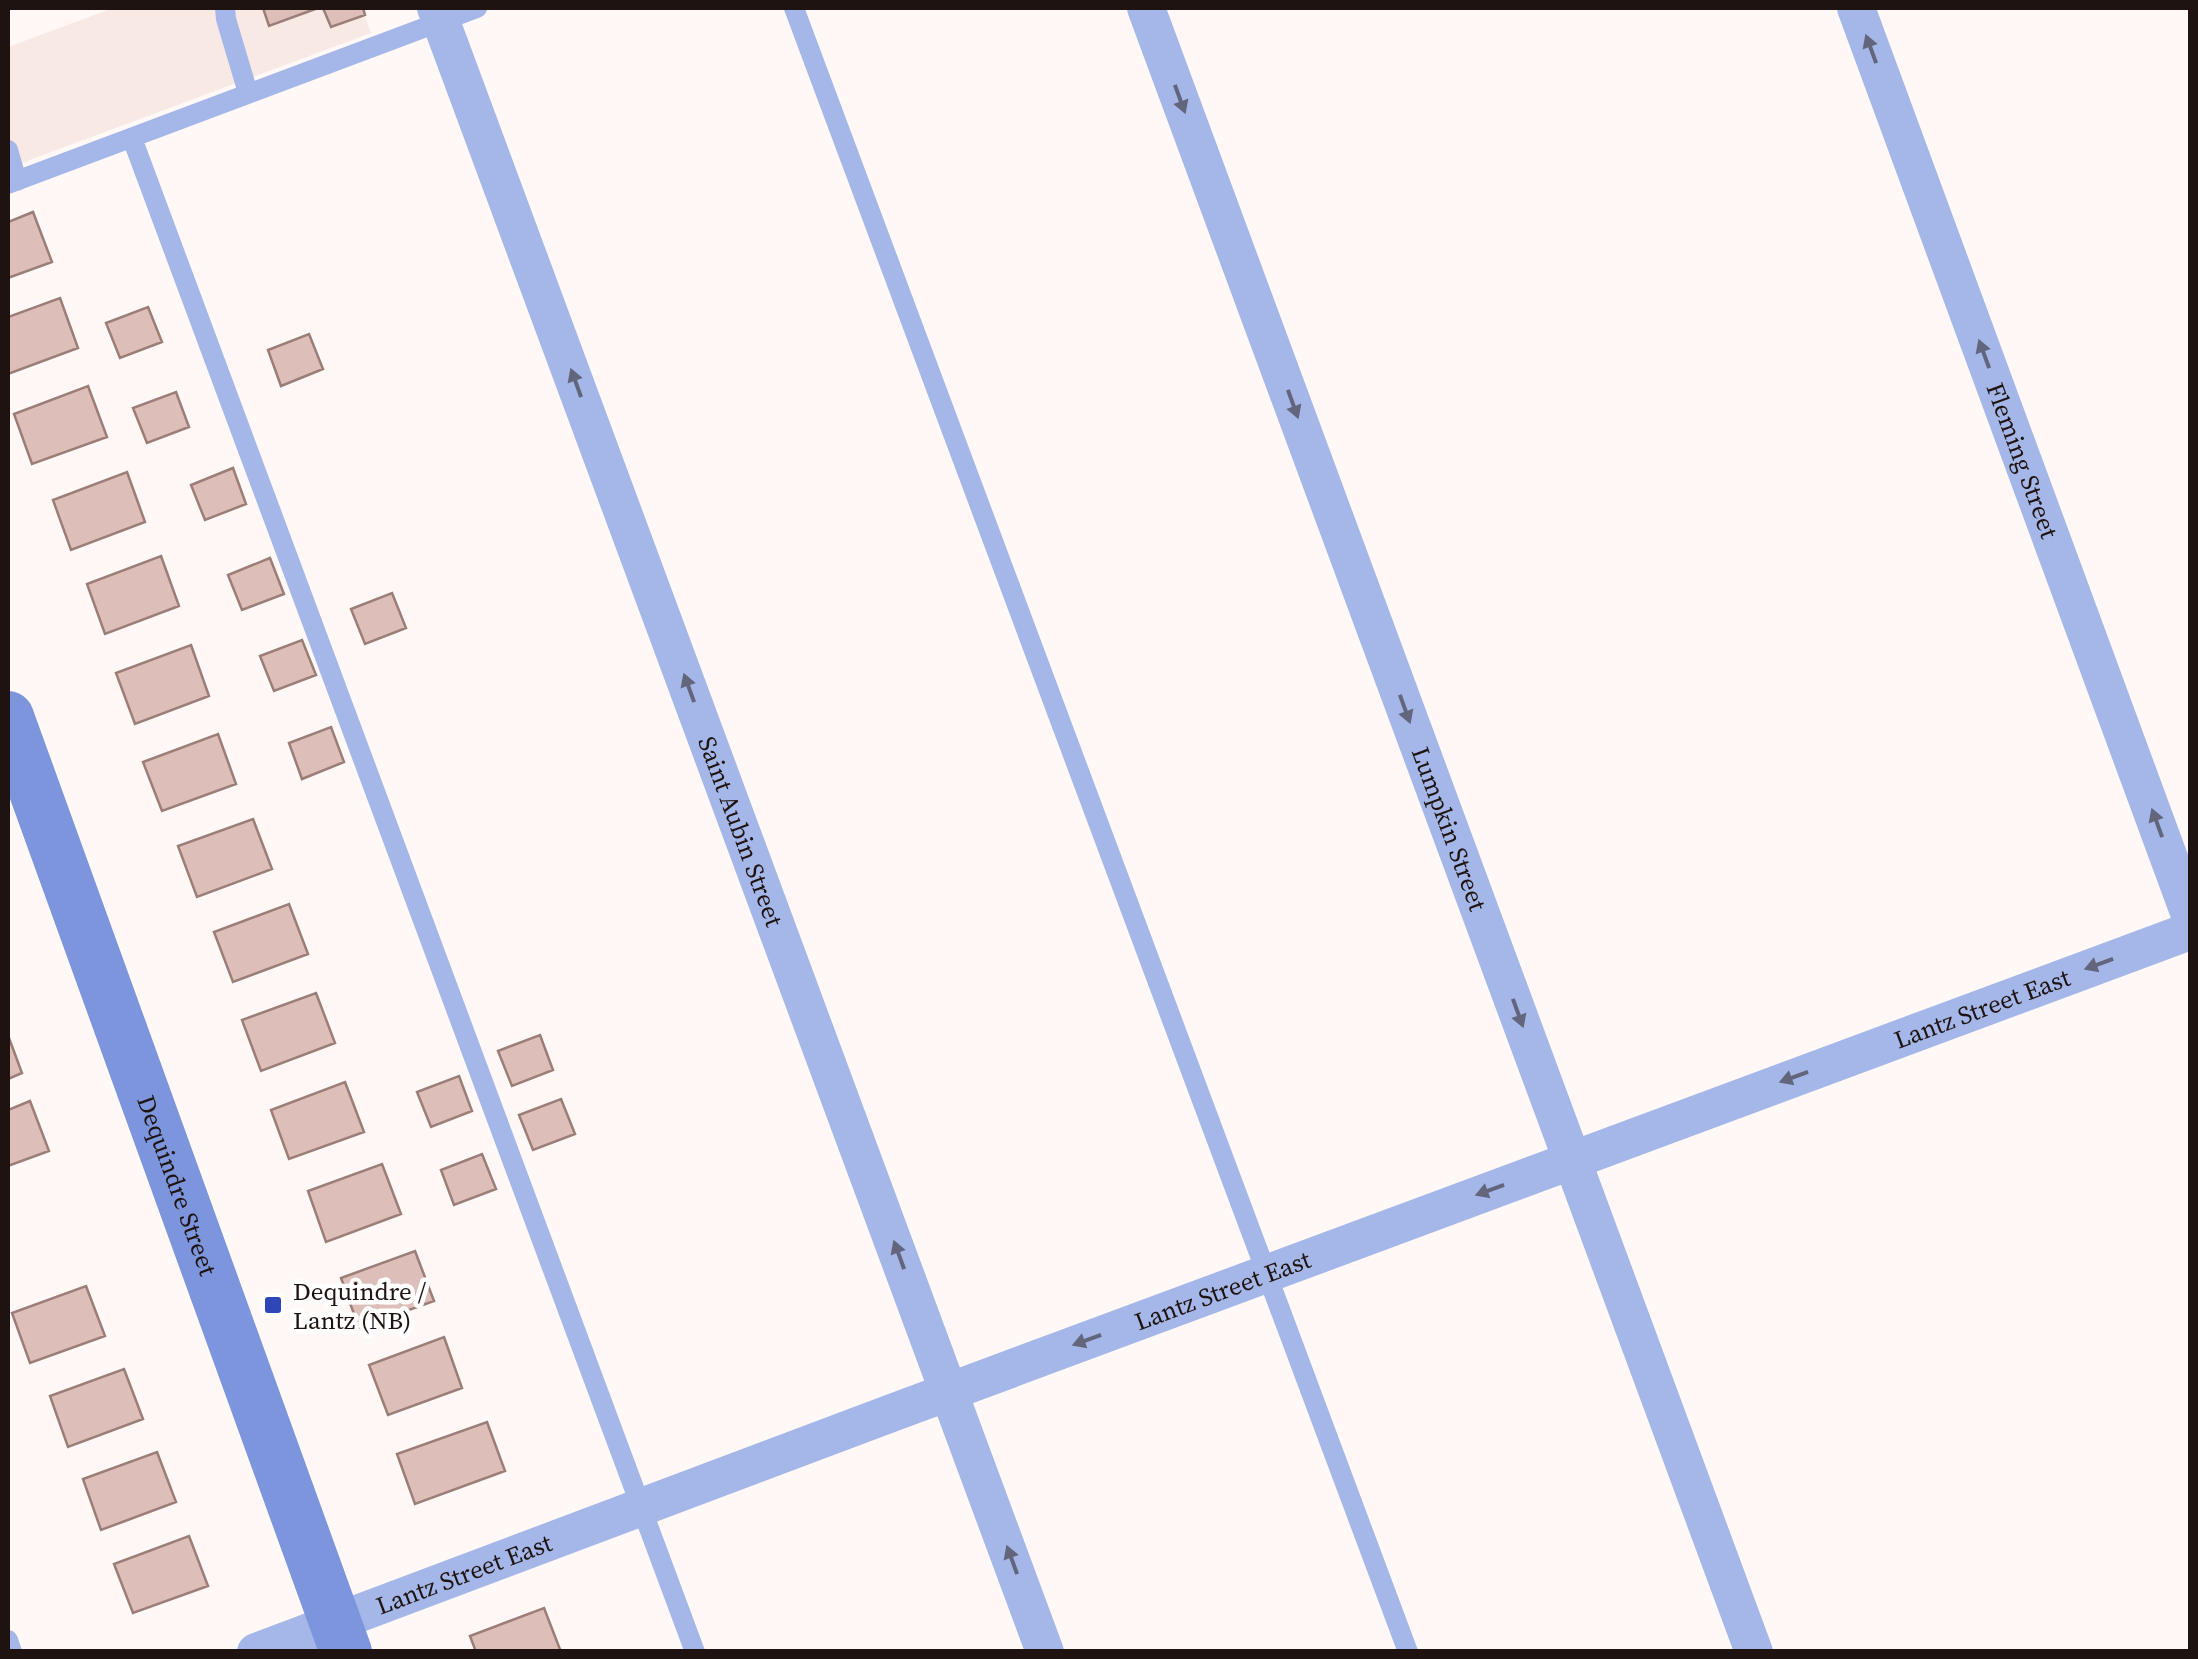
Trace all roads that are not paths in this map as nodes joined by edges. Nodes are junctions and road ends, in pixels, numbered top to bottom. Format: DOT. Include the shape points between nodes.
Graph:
graph roads {
  1 [pos="225,8"];
  2 [pos="477,8"];
  3 [pos="794,8"];
  4 [pos="1146,8"];
  5 [pos="1856,8"];
  6 [pos="439,14"];
  7 [pos="248,94"];
  8 [pos="132,138"];
  9 [pos="8,150"];
  10 [pos="12,183"];
  11 [pos="8,716"];
  12 [pos="2190,915"];
  13 [pos="2190,930"];
  14 [pos="1572,1160"];
  15 [pos="1268,1273"];
  16 [pos="949,1391"];
  17 [pos="641,1506"];
  18 [pos="340,1636"];
  19 [pos="8,1640"];
  20 [pos="12,1652"];
  21 [pos="256,1652"];
  22 [pos="695,1652"];
  23 [pos="1046,1652"];
  24 [pos="1408,1652"];
  25 [pos="1754,1652"];
  1 -- 7 [label="lane"];
  2 -- 6 [label="lane"];
  3 -- 15 [label="lane"];
  4 -- 14 [label="street, Lumpkin Street, one-way"];
  12 -- 5 [label="street, Fleming Street, one-way"];
  6 -- 7 [label="lane"];
  16 -- 6 [label="street, Saint Aubin Street, one-way"];
  7 -- 8 [label="lane"];
  8 -- 10 [label="lane"];
  8 -- 17 [label="lane"];
  9 -- 10 [label="lane"];
  11 -- 18 [label="street, Dequindre Street"];
  13 -- 14 [label="street, Lantz Street East, one-way"];
  14 -- 15 [label="street, Lantz Street East, one-way"];
  14 -- 25 [label="street, Lumpkin Street"];
  15 -- 16 [label="street, Lantz Street East, one-way"];
  15 -- 24 [label="lane"];
  16 -- 17 [label="street, Lantz Street East"];
  23 -- 16 [label="street, Saint Aubin Street, one-way"];
  17 -- 18 [label="street, Lantz Street East"];
  17 -- 22 [label="lane"];
  18 -- 21 [label="street, Lantz Street East"];
  19 -- 20 [label="lane"];
}
